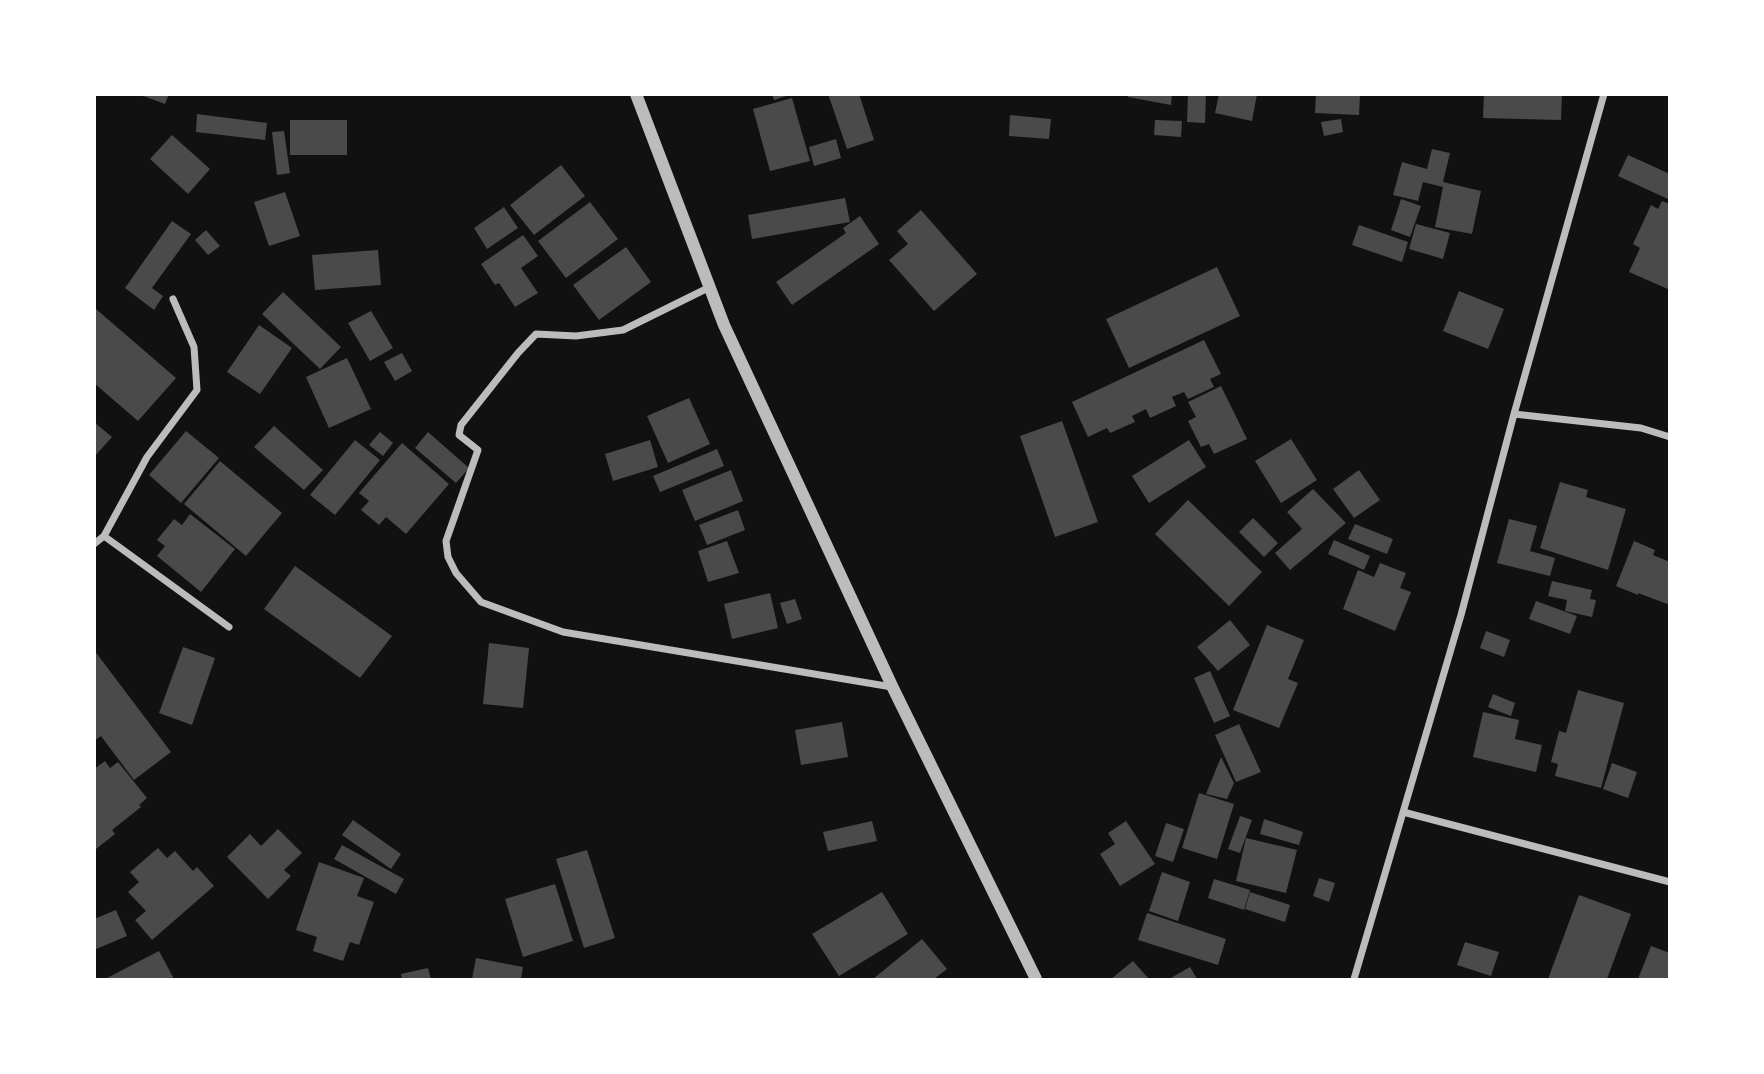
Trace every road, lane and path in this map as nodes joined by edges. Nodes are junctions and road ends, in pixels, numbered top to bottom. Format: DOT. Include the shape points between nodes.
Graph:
graph roads {
  1 [pos="636,94"];
  2 [pos="1604,94"];
  3 [pos="709,287"];
  4 [pos="173,299"];
  5 [pos="1514,414"];
  6 [pos="1670,437"];
  7 [pos="104,536"];
  8 [pos="94,544"];
  9 [pos="229,627"];
  10 [pos="893,688"];
  11 [pos="1403,812"];
  12 [pos="1670,882"];
  13 [pos="1036,979"];
  14 [pos="1354,979"];
  1 -- 3 [label="street"];
  2 -- 5 [label="street"];
  3 -- 10 [label="street"];
  3 -- 10 [label="street" via="623,330 576,336 536,334 517,353 461,425 459,435 478,450 446,541 448,557 463,584 481,602 563,632"];
  4 -- 7 [label="street" via="194,347 197,390 147,457"];
  5 -- 6 [label="street" via="1641,429"];
  5 -- 11 [label="street"];
  7 -- 8 [label="street"];
  7 -- 9 [label="street"];
  10 -- 13 [label="street"];
  11 -- 12 [label="street"];
  11 -- 14 [label="street"];
}
